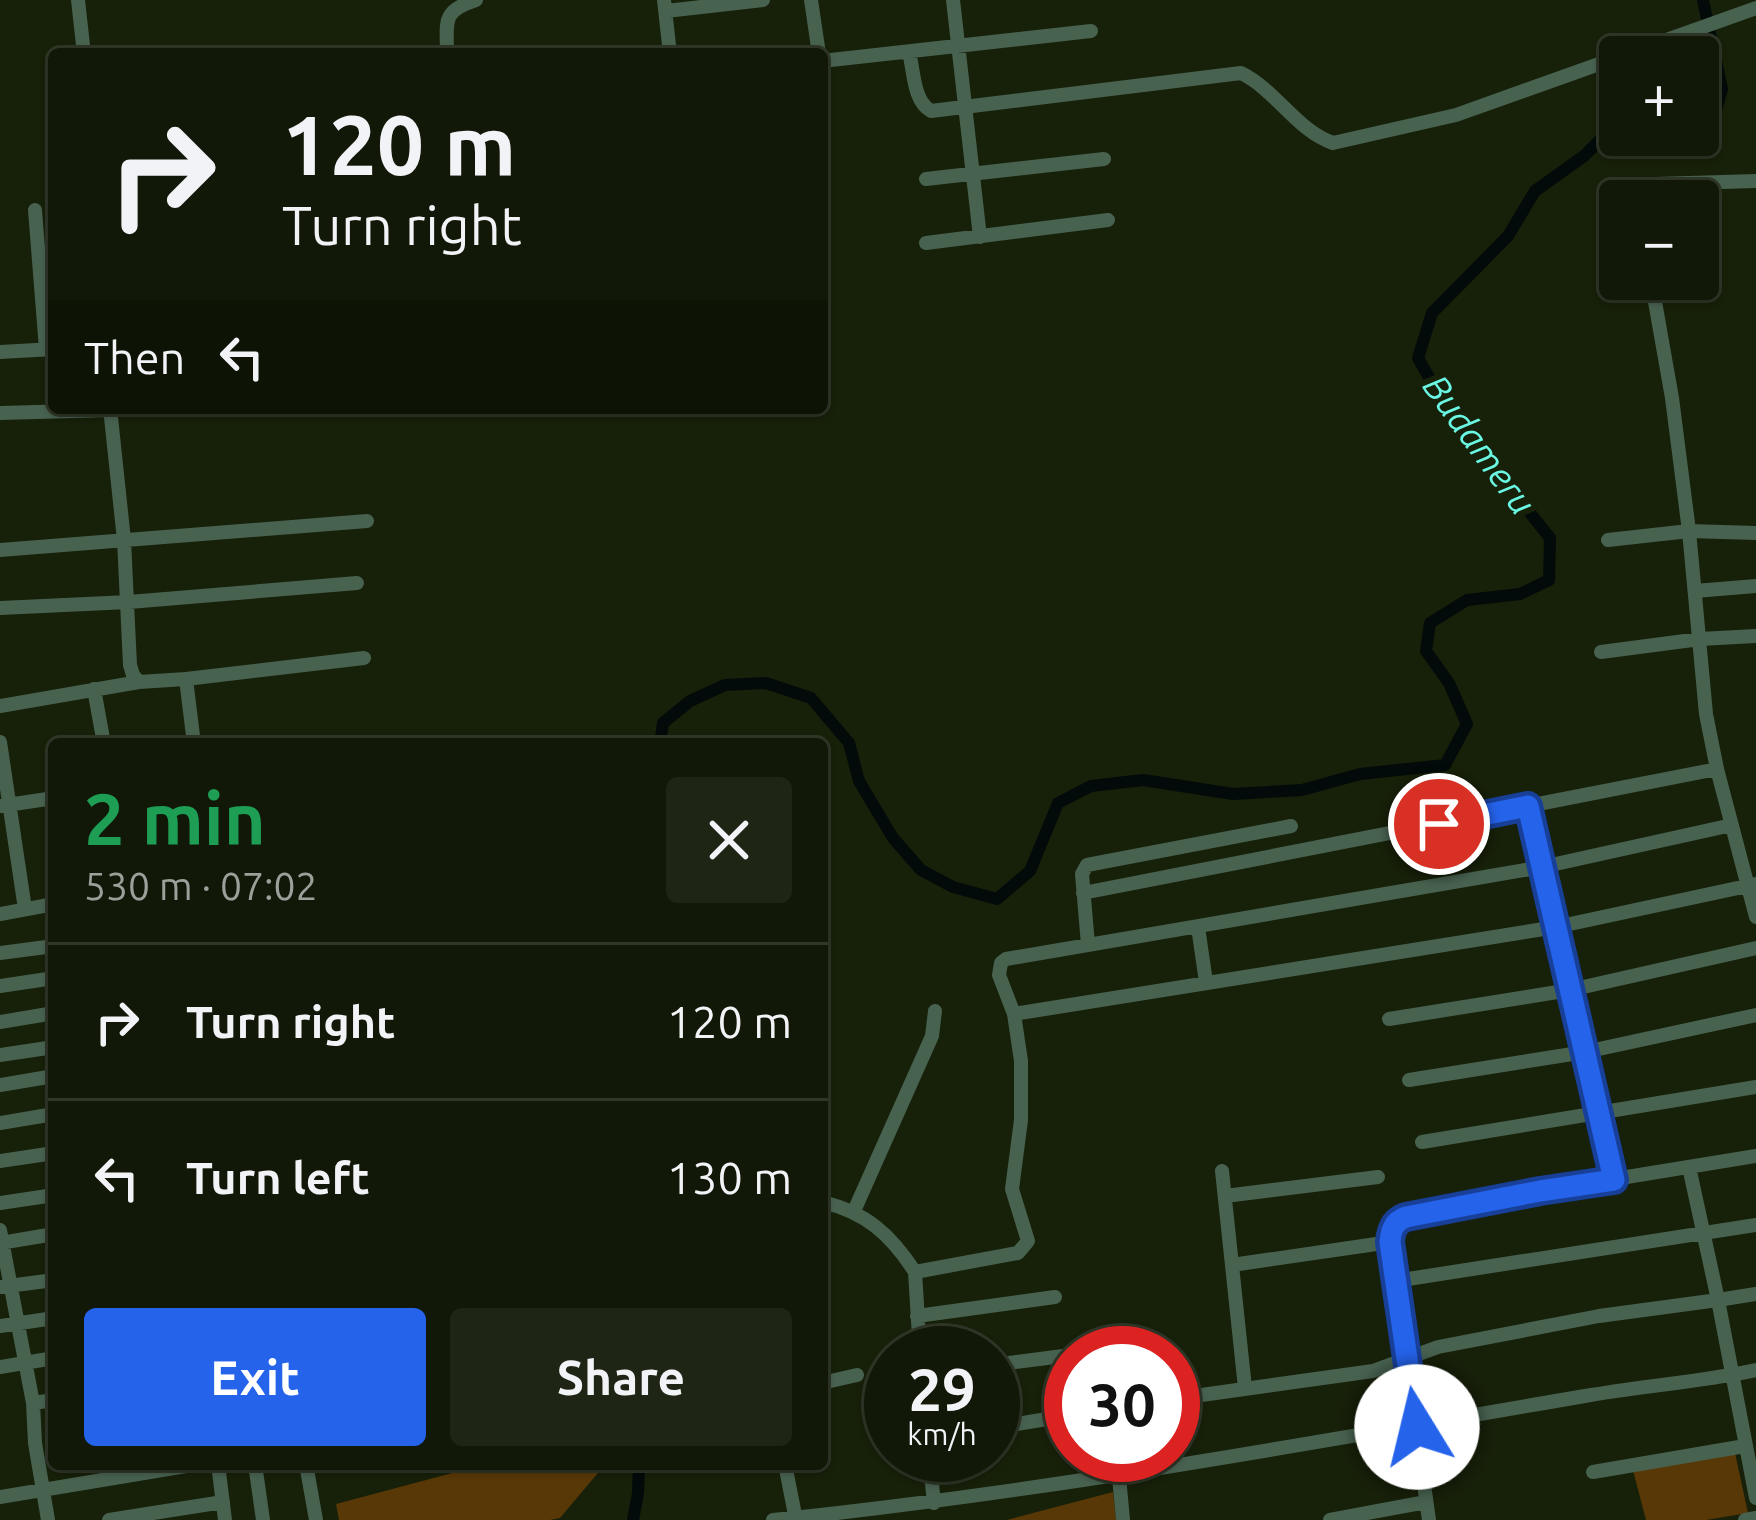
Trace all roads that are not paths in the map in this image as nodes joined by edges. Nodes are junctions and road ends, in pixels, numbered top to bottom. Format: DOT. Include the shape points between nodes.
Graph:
graph roads {
  1 [pos="78,0"];
  2 [pos="476,0"];
  3 [pos="763,0"];
  4 [pos="811,0"];
  5 [pos="953,0"];
  6 [pos="665,6"];
  7 [pos="1751,10"];
  8 [pos="1091,31"];
  9 [pos="958,46"];
  10 [pos="83,48"];
  11 [pos="447,48"];
  12 [pos="669,48"];
  13 [pos="818,48"];
  14 [pos="909,52"];
  15 [pos="828,57"];
  16 [pos="967,107"];
  17 [pos="1104,159"];
  18 [pos="975,175"];
  19 [pos="926,179"];
  20 [pos="1756,181"];
  21 [pos="1719,182"];
  22 [pos="34,210"];
  23 [pos="1108,220"];
  24 [pos="980,237"];
  25 [pos="926,243"];
  26 [pos="1655,300"];
  27 [pos="48,332"];
  28 [pos="48,349"];
  29 [pos="0,352"];
  30 [pos="48,411"];
  31 [pos="0,413"];
  32 [pos="111,414"];
  33 [pos="367,520"];
  34 [pos="1689,531"];
  35 [pos="1756,533"];
  36 [pos="124,540"];
  37 [pos="1608,540"];
  38 [pos="0,550"];
  39 [pos="357,584"];
  40 [pos="1756,586"];
  41 [pos="1695,591"];
  42 [pos="129,602"];
  43 [pos="0,608"];
  44 [pos="1756,636"];
  45 [pos="1700,639"];
  46 [pos="1600,652"];
  47 [pos="364,658"];
  48 [pos="186,680"];
  49 [pos="140,682"];
  50 [pos="94,688"];
  51 [pos="0,706"];
  52 [pos="103,738"];
  53 [pos="193,738"];
  54 [pos="0,742"];
  55 [pos="1717,769"];
  56 [pos="48,799"];
  57 [pos="4,806"];
  58 [pos="1528,806"];
  59 [pos="1732,825"];
  60 [pos="1291,826"];
  61 [pos="1542,867"];
  62 [pos="1752,885"];
  63 [pos="1083,893"];
  64 [pos="48,905"];
  65 [pos="25,909"];
  66 [pos="0,914"];
  67 [pos="1756,917"];
  68 [pos="1198,926"];
  69 [pos="1556,927"];
  70 [pos="1088,945"];
  71 [pos="48,947"];
  72 [pos="1756,948"];
  73 [pos="0,953"];
  74 [pos="48,979"];
  75 [pos="1206,982"];
  76 [pos="0,986"];
  77 [pos="1570,990"];
  78 [pos="935,1010"];
  79 [pos="48,1014"];
  80 [pos="1014,1014"];
  81 [pos="1756,1015"];
  82 [pos="1389,1019"];
  83 [pos="0,1022"];
  84 [pos="48,1048"];
  85 [pos="1585,1052"];
  86 [pos="0,1055"];
  87 [pos="48,1077"];
  88 [pos="1409,1080"];
  89 [pos="0,1084"];
  90 [pos="1756,1087"];
  91 [pos="1599,1113"];
  92 [pos="48,1115"];
  93 [pos="0,1123"];
  94 [pos="1422,1142"];
  95 [pos="48,1155"];
  96 [pos="1756,1156"];
  97 [pos="0,1161"];
  98 [pos="1689,1167"];
  99 [pos="1222,1171"];
  100 [pos="1378,1177"];
  101 [pos="1614,1180"];
  102 [pos="48,1196"];
  103 [pos="1225,1196"];
  104 [pos="0,1203"];
  105 [pos="828,1204"];
  106 [pos="854,1211"];
  107 [pos="1756,1225"];
  108 [pos="0,1230"];
  109 [pos="1704,1234"];
  110 [pos="48,1235"];
  111 [pos="1390,1242"];
  112 [pos="1,1243"];
  113 [pos="1232,1264"];
  114 [pos="915,1271"];
  115 [pos="48,1281"];
  116 [pos="1395,1281"];
  117 [pos="6,1287"];
  118 [pos="1756,1294"];
  119 [pos="1055,1297"];
  120 [pos="1718,1300"];
  121 [pos="917,1316"];
  122 [pos="48,1319"];
  123 [pos="20,1323"];
  124 [pos="0,1326"];
  125 [pos="918,1326"];
  126 [pos="48,1359"];
  127 [pos="1406,1359"];
  128 [pos="26,1362"];
  129 [pos="0,1366"];
  130 [pos="1756,1370"];
  131 [pos="857,1375"];
  132 [pos="1731,1375"];
  133 [pos="828,1382"];
  134 [pos="1245,1388"];
  135 [pos="1200,1395"];
  136 [pos="48,1401"];
  137 [pos="33,1403"];
  138 [pos="1417,1427"];
  139 [pos="1748,1434"];
  140 [pos="48,1440"];
  141 [pos="35,1443"];
  142 [pos="1200,1463"];
  143 [pos="162,1470"];
  144 [pos="219,1470"];
  145 [pos="255,1470"];
  146 [pos="307,1470"];
  147 [pos="786,1470"];
  148 [pos="1593,1472"];
  149 [pos="931,1482"];
  150 [pos="1076,1482"];
  151 [pos="1119,1482"];
  152 [pos="43,1490"];
  153 [pos="1756,1496"];
  154 [pos="0,1497"];
  155 [pos="223,1502"];
  156 [pos="934,1502"];
  157 [pos="1426,1502"];
  158 [pos="1756,1518"];
  159 [pos="796,1519"];
  160 [pos="48,1520"];
  161 [pos="109,1520"];
  162 [pos="225,1520"];
  163 [pos="263,1520"];
  164 [pos="316,1520"];
  165 [pos="773,1520"];
  166 [pos="1123,1520"];
  167 [pos="1330,1520"];
  168 [pos="1429,1520"];
  169 [pos="1745,1520"];
  1 -- 10 [label="street"];
  2 -- 11 [label="street" via="447,17"];
  3 -- 6 [label="street"];
  4 -- 13 [label="street"];
  5 -- 9 [label="street"];
  6 -- 12 [label="street"];
  7 -- 16 [label="street" via="1456,115 1334,143 1241,73"];
  8 -- 9 [label="street"];
  9 -- 14 [label="street"];
  9 -- 16 [label="street"];
  14 -- 15 [label="street"];
  14 -- 16 [label="street" via="925,108"];
  16 -- 18 [label="street"];
  17 -- 18 [label="street"];
  18 -- 19 [label="street"];
  18 -- 24 [label="street"];
  20 -- 21 [label="street"];
  22 -- 27 [label="street"];
  23 -- 24 [label="street"];
  24 -- 25 [label="street"];
  26 -- 34 [label="street"];
  28 -- 29 [label="street"];
  30 -- 31 [label="street"];
  32 -- 36 [label="street"];
  33 -- 36 [label="street"];
  34 -- 35 [label="street"];
  34 -- 37 [label="street"];
  34 -- 41 [label="street"];
  36 -- 38 [label="street"];
  36 -- 42 [label="street"];
  39 -- 42 [label="street"];
  40 -- 41 [label="street"];
  41 -- 45 [label="street"];
  42 -- 43 [label="street"];
  42 -- 49 [label="street" via="130,664"];
  44 -- 45 [label="street"];
  45 -- 46 [label="street"];
  45 -- 55 [label="street"];
  47 -- 48 [label="street"];
  48 -- 49 [label="street"];
  48 -- 53 [label="street"];
  49 -- 50 [label="street"];
  50 -- 51 [label="street"];
  50 -- 52 [label="street"];
  54 -- 57 [label="street"];
  55 -- 58 [label="street"];
  55 -- 59 [label="street"];
  56 -- 57 [label="street"];
  57 -- 65 [label="street"];
  58 -- 61 [label="street"];
  58 -- 63 [label="street"];
  59 -- 61 [label="street"];
  59 -- 62 [label="street"];
  60 -- 63 [label="street" via="1091,864 1082,874"];
  61 -- 68 [label="street"];
  61 -- 69 [label="street"];
  62 -- 67 [label="street"];
  62 -- 69 [label="street"];
  63 -- 70 [label="street"];
  64 -- 65 [label="street"];
  65 -- 66 [label="street"];
  68 -- 70 [label="street"];
  68 -- 75 [label="street"];
  69 -- 75 [label="street"];
  69 -- 77 [label="street"];
  70 -- 80 [label="street" via="1001,963"];
  71 -- 73 [label="street"];
  72 -- 77 [label="street"];
  74 -- 76 [label="street"];
  75 -- 80 [label="street"];
  77 -- 82 [label="street"];
  77 -- 85 [label="street"];
  78 -- 106 [label="street" via="932,1036"];
  79 -- 83 [label="street"];
  80 -- 114 [label="street" via="1022,1108 1012,1189 1028,1241 1018,1253"];
  81 -- 85 [label="street"];
  84 -- 86 [label="street"];
  85 -- 88 [label="street"];
  85 -- 91 [label="street"];
  87 -- 89 [label="street"];
  90 -- 91 [label="street"];
  91 -- 94 [label="street"];
  91 -- 101 [label="street"];
  92 -- 93 [label="street"];
  95 -- 97 [label="street"];
  96 -- 98 [label="street"];
  98 -- 101 [label="street"];
  98 -- 109 [label="street"];
  99 -- 103 [label="street"];
  100 -- 103 [label="street"];
  101 -- 111 [label="street" via="1406,1217"];
  102 -- 104 [label="street"];
  103 -- 113 [label="street"];
  105 -- 106 [label="street"];
  106 -- 114 [label="street" via="881,1228"];
  107 -- 109 [label="street"];
  108 -- 112 [label="street"];
  109 -- 116 [label="street"];
  109 -- 120 [label="street"];
  110 -- 112 [label="street"];
  111 -- 113 [label="street"];
  111 -- 116 [label="street"];
  112 -- 117 [label="street"];
  113 -- 134 [label="street"];
  114 -- 121 [label="street"];
  115 -- 117 [label="street"];
  116 -- 127 [label="street"];
  117 -- 123 [label="street"];
  118 -- 120 [label="street"];
  119 -- 121 [label="street"];
  120 -- 127 [label="street" via="1599,1316"];
  120 -- 132 [label="street"];
  121 -- 125 [label="street"];
  122 -- 123 [label="street"];
  123 -- 124 [label="street"];
  123 -- 128 [label="street"];
  126 -- 128 [label="street"];
  127 -- 134 [label="street"];
  127 -- 138 [label="street"];
  128 -- 129 [label="street"];
  128 -- 137 [label="street"];
  130 -- 132 [label="street"];
  131 -- 133 [label="street"];
  132 -- 138 [label="street"];
  132 -- 139 [label="street"];
  134 -- 135 [label="street"];
  136 -- 137 [label="street"];
  137 -- 141 [label="street"];
  138 -- 142 [label="street"];
  138 -- 157 [label="street"];
  139 -- 148 [label="street"];
  139 -- 153 [label="street"];
  140 -- 141 [label="street"];
  141 -- 152 [label="street"];
  143 -- 152 [label="street"];
  144 -- 155 [label="street"];
  145 -- 163 [label="street"];
  146 -- 164 [label="street"];
  147 -- 159 [label="street"];
  149 -- 156 [label="street"];
  150 -- 156 [label="street"];
  151 -- 166 [label="street"];
  152 -- 154 [label="street"];
  152 -- 160 [label="street"];
  155 -- 161 [label="street"];
  155 -- 162 [label="street"];
  156 -- 159 [label="street"];
  157 -- 167 [label="street"];
  157 -- 168 [label="street"];
  158 -- 169 [label="street"];
  159 -- 165 [label="street"];
}
